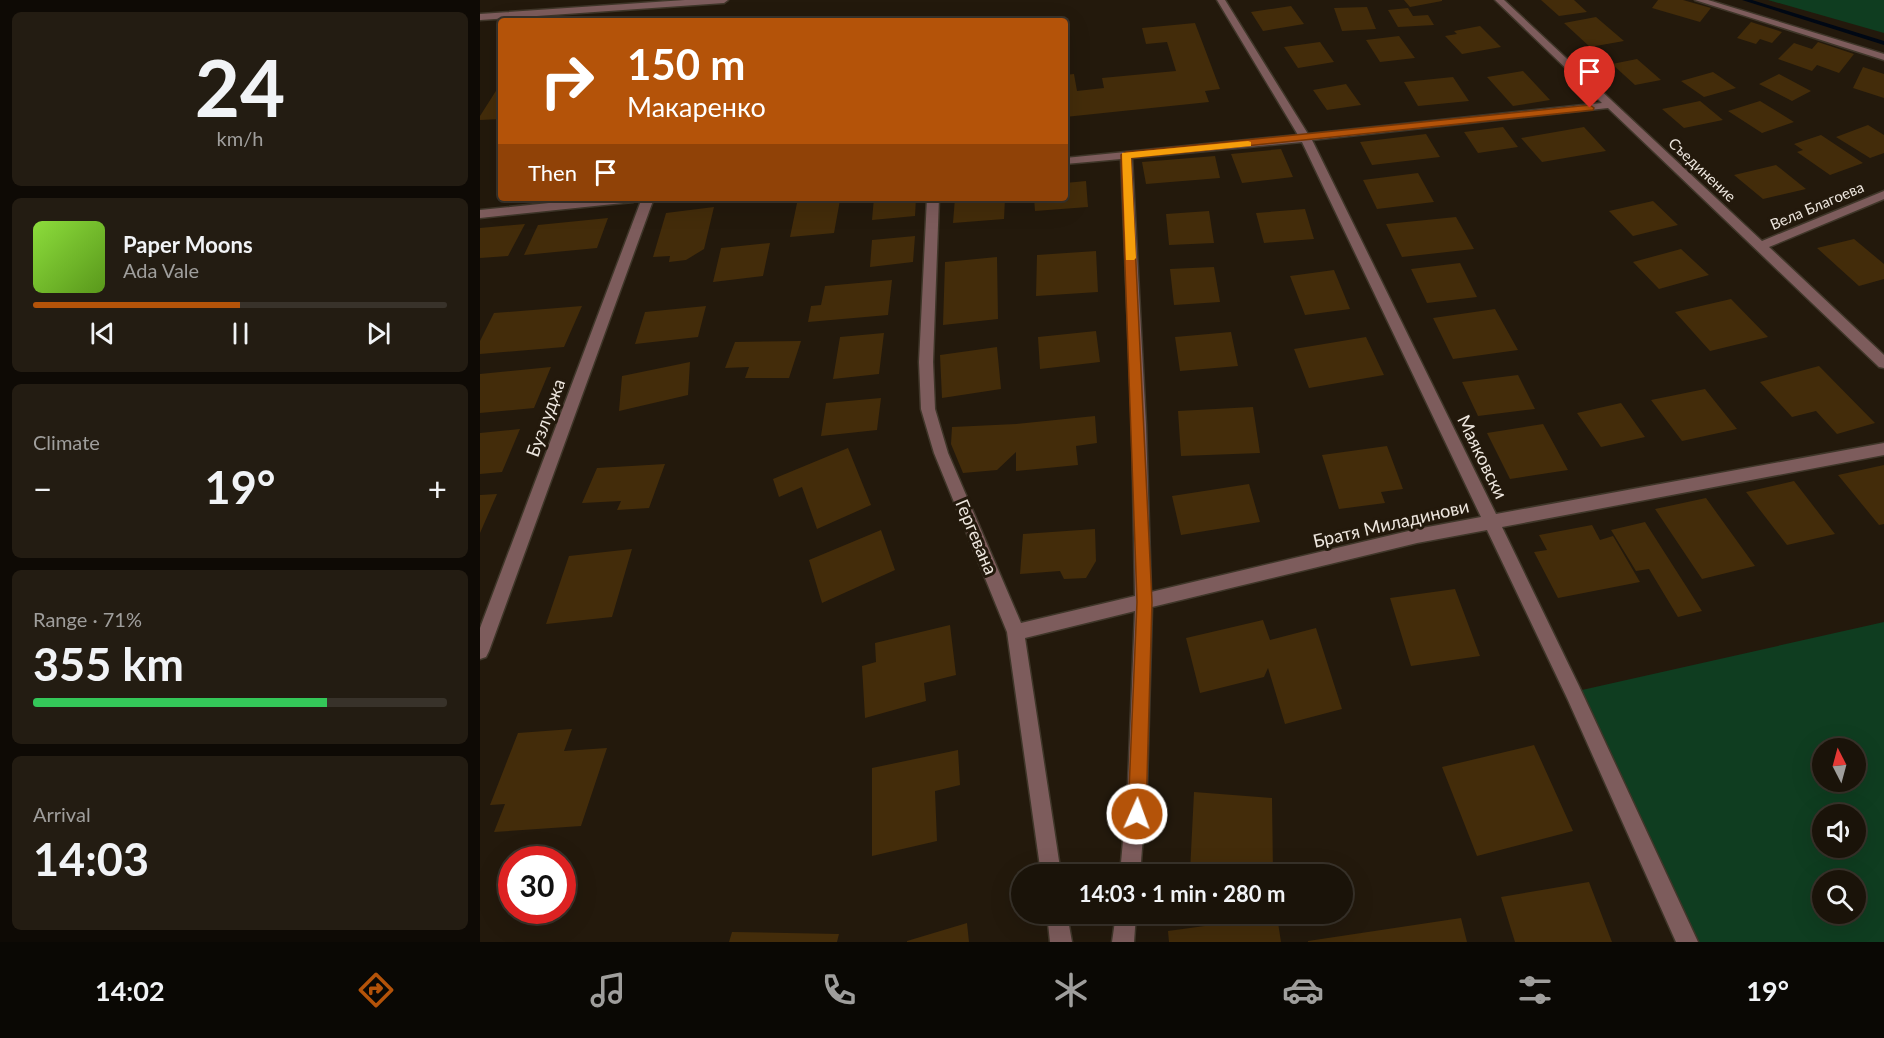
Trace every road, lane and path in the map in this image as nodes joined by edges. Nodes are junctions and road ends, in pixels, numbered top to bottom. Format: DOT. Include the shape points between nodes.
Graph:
graph roads {
  1 [pos="724,0"];
  2 [pos="1221,0"];
  3 [pos="1500,0"];
  4 [pos="1699,0"];
  5 [pos="705,1"];
  6 [pos="480,17"];
  7 [pos="1884,57"];
  8 [pos="1611,105"];
  9 [pos="1305,138"];
  10 [pos="1126,155"];
  11 [pos="1068,160"];
  12 [pos="1884,195"];
  13 [pos="604,201"];
  14 [pos="647,201"];
  15 [pos="933,201"];
  16 [pos="480,214"];
  17 [pos="1761,246"];
  18 [pos="1884,363"];
  19 [pos="1884,449"];
  20 [pos="1491,521"];
  21 [pos="1144,602"];
  22 [pos="1016,632"];
  23 [pos="480,651"];
  24 [pos="1050,864"];
  25 [pos="1131,864"];
  26 [pos="1058,924"];
  27 [pos="1125,924"];
  28 [pos="1061,942"];
  29 [pos="1123,942"];
  30 [pos="1687,942"];
  1 -- 5 [label="street"];
  2 -- 9 [label="street, Маяковски"];
  3 -- 8 [label="street, Съединение"];
  4 -- 7 [label="street"];
  5 -- 6 [label="street"];
  8 -- 9 [label="street"];
  8 -- 17 [label="street, Съединение"];
  9 -- 10 [label="street"];
  9 -- 20 [label="street, Маяковски"];
  10 -- 11 [label="street"];
  10 -- 21 [label="street"];
  12 -- 17 [label="street, Вела Благоева"];
  13 -- 16 [label="street"];
  14 -- 23 [label="street, Бузлуджа"];
  15 -- 22 [label="street, Гергевана" via="927,409 941,453"];
  17 -- 18 [label="street, Съединение"];
  19 -- 20 [label="street, Братя Миладинови"];
  20 -- 21 [label="street, Братя Миладинови"];
  20 -- 30 [label="street, Маяковски"];
  21 -- 22 [label="street, Братя Миладинови"];
  21 -- 25 [label="street" via="1137,814"];
  22 -- 24 [label="street, Гергевана"];
  26 -- 28 [label="street"];
  27 -- 29 [label="street"];
}
